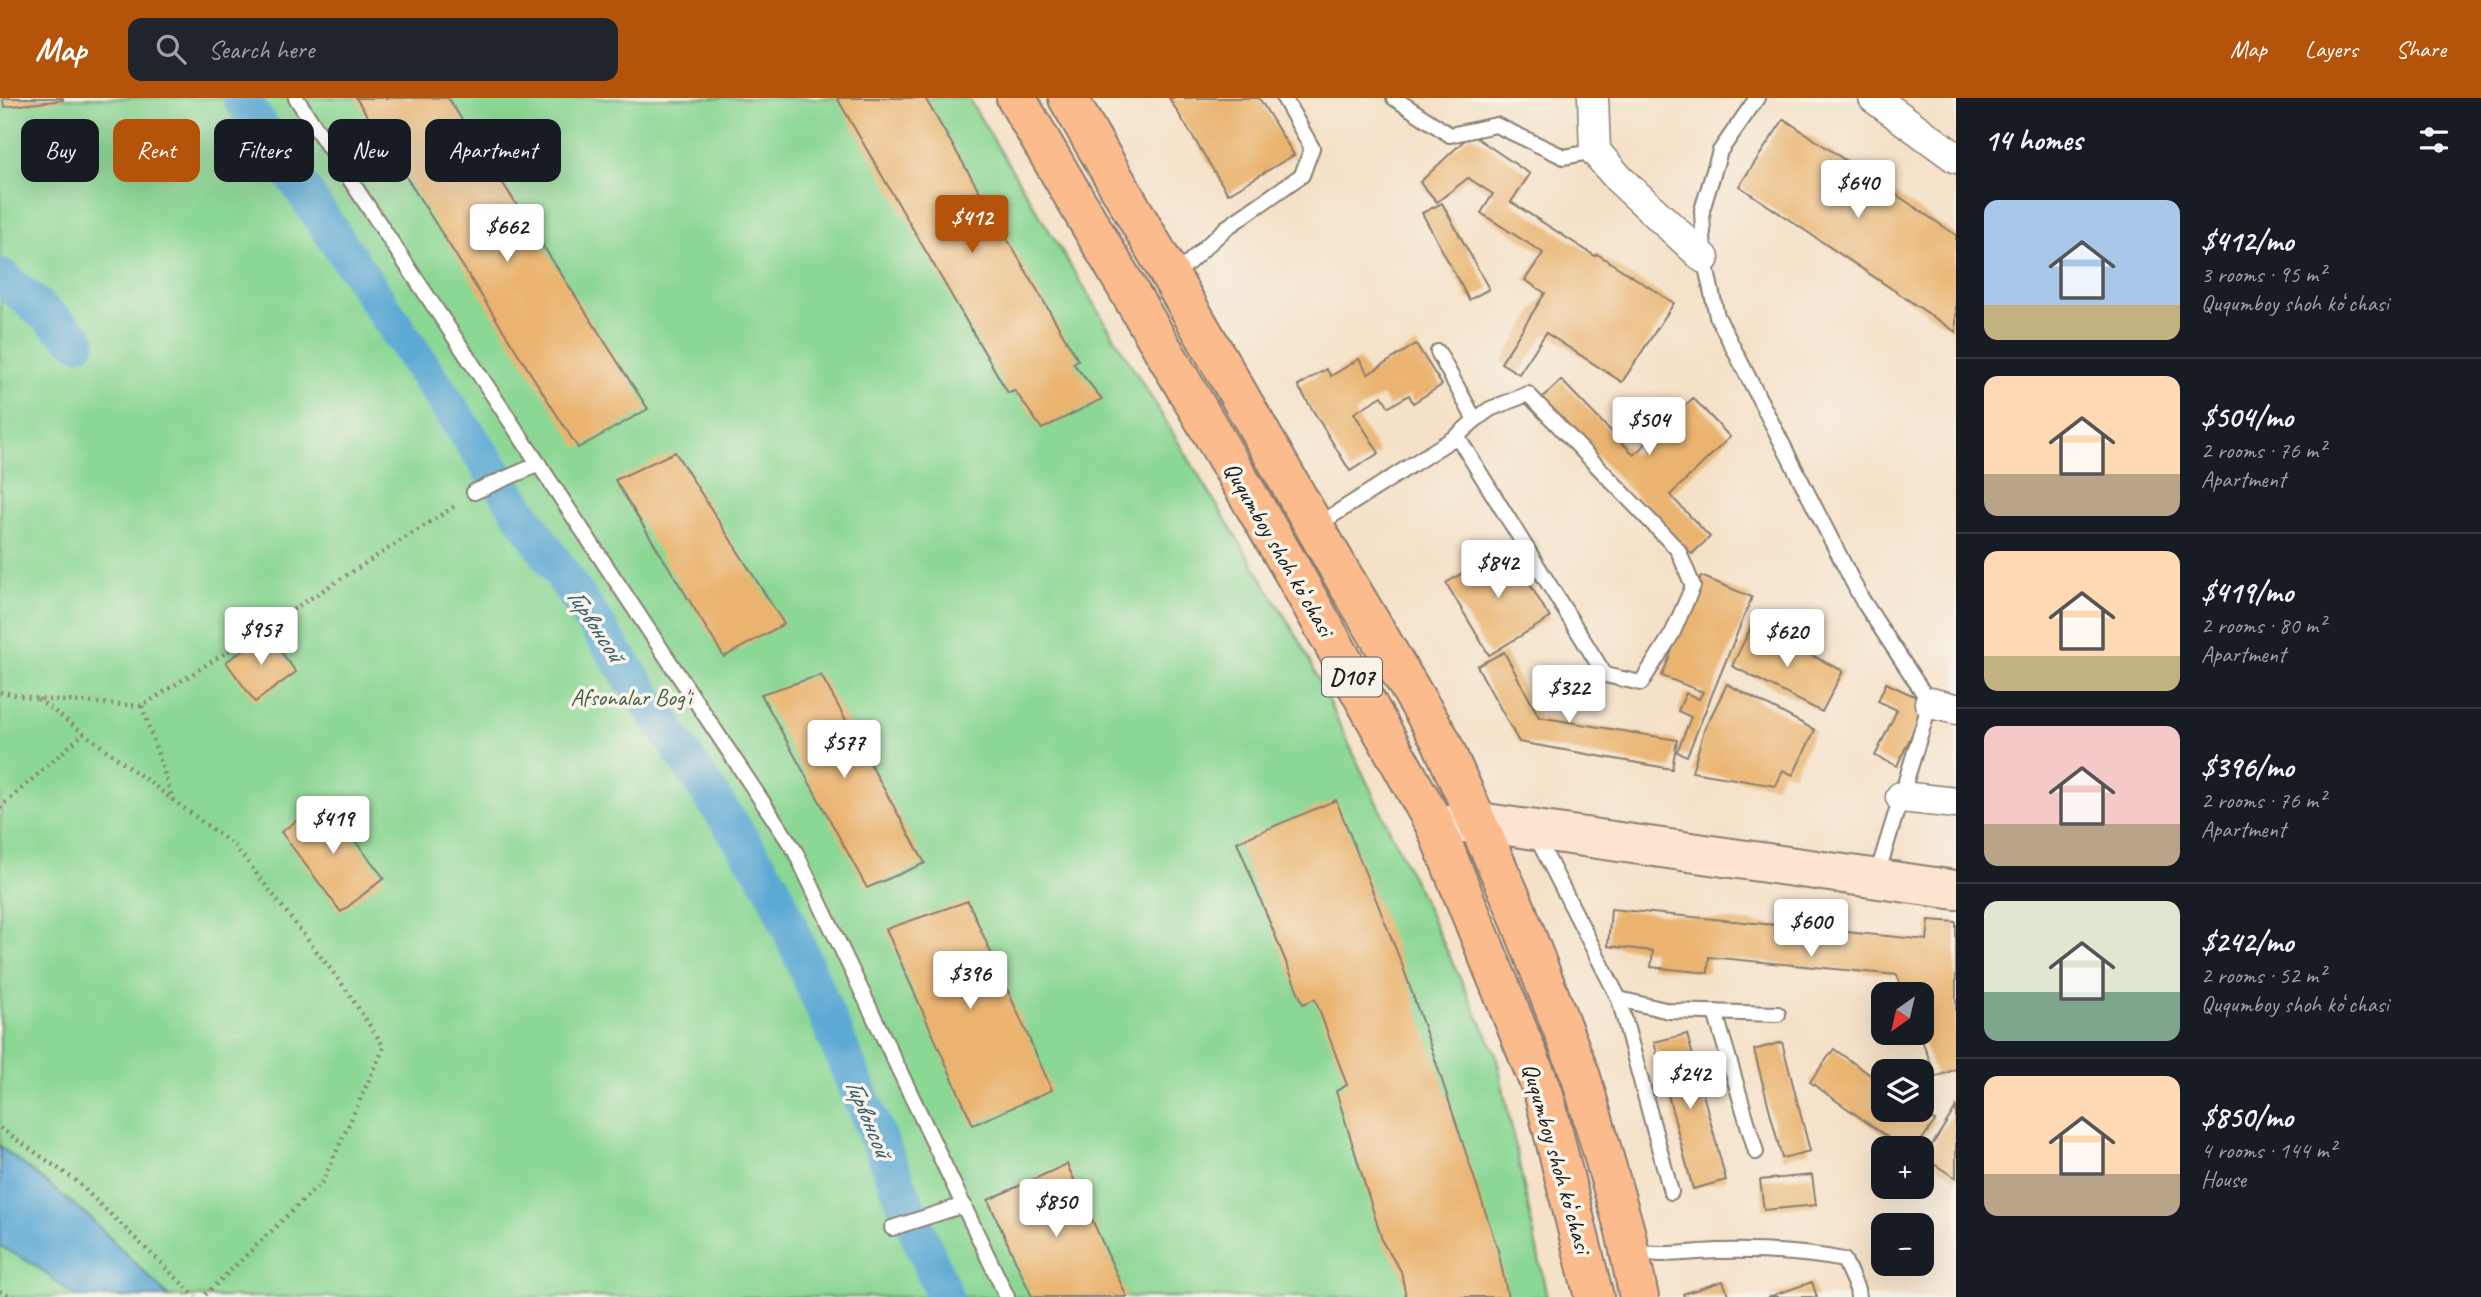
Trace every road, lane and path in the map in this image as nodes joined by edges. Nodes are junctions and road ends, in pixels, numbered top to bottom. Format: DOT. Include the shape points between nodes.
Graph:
graph roads {
  1 [pos="296,98"];
  2 [pos="1017,98"];
  3 [pos="1068,98"];
  4 [pos="1284,98"];
  5 [pos="1394,98"];
  6 [pos="1593,98"];
  7 [pos="1757,98"];
  8 [pos="1874,98"];
  9 [pos="1595,150"];
  10 [pos="1956,158"];
  11 [pos="1704,258"];
  12 [pos="1172,278"];
  13 [pos="1438,352"];
  14 [pos="1475,419"];
  15 [pos="1457,436"];
  16 [pos="539,464"];
  17 [pos="474,492"];
  18 [pos="459,503"];
  19 [pos="1314,527"];
  20 [pos="0,692"];
  21 [pos="38,699"];
  22 [pos="142,706"];
  23 [pos="1943,706"];
  24 [pos="84,733"];
  25 [pos="1901,797"];
  26 [pos="173,801"];
  27 [pos="1956,803"];
  28 [pos="0,808"];
  29 [pos="1479,822"];
  30 [pos="1435,825"];
  31 [pos="1532,830"];
  32 [pos="1876,878"];
  33 [pos="1956,890"];
  34 [pos="1619,999"];
  35 [pos="1715,1012"];
  36 [pos="1778,1014"];
  37 [pos="0,1128"];
  38 [pos="1756,1152"];
  39 [pos="1671,1192"];
  40 [pos="964,1205"];
  41 [pos="892,1228"];
  42 [pos="1629,1250"];
  43 [pos="0,1291"];
  44 [pos="14,1297"];
  45 [pos="195,1297"];
  46 [pos="202,1297"];
  47 [pos="1007,1297"];
  48 [pos="1594,1297"];
  49 [pos="1639,1297"];
  50 [pos="1858,1297"];
  1 -- 16 [label="lane"];
  2 -- 30 [label="main road, Ququmboy shoh koʻchasi / D107"];
  3 -- 12 [label="main road, Ququmboy shoh koʻchasi / D107"];
  4 -- 12 [label="lane" via="1311,148 1302,175 1226,228"];
  5 -- 9 [label="lane" via="1450,135 1496,125 1564,157"];
  6 -- 9 [label="street"];
  7 -- 11 [label="lane" via="1720,151 1702,211"];
  8 -- 10 [label="street"];
  9 -- 11 [label="street" via="1619,179"];
  11 -- 23 [label="lane" via="1717,316 1861,597"];
  12 -- 19 [label="main road, Ququmboy shoh koʻchasi / D107"];
  13 -- 14 [label="lane"];
  14 -- 15 [label="lane"];
  14 -- 15 [label="lane" via="1528,394 1678,551 1693,586 1672,634 1641,683 1605,675"];
  15 -- 19 [label="lane"];
  16 -- 17 [label="lane"];
  16 -- 40 [label="lane" via="795,851"];
  18 -- 22 [label="path"];
  19 -- 29 [label="main road, Ququmboy shoh koʻchasi / D107" via="1440,739"];
  20 -- 21 [label="path"];
  21 -- 22 [label="path"];
  21 -- 24 [label="path"];
  22 -- 26 [label="path"];
  23 -- 25 [label="lane"];
  24 -- 26 [label="path"];
  24 -- 28 [label="path"];
  25 -- 27 [label="street"];
  25 -- 32 [label="lane"];
  26 -- 46 [label="path" via="236,847 345,988 384,1047 323,1181"];
  29 -- 30 [label="main road"];
  29 -- 31 [label="main road"];
  29 -- 42 [label="main road, Ququmboy shoh koʻchasi / D107" via="1581,1077"];
  30 -- 48 [label="main road, Ququmboy shoh koʻchasi / D107" via="1544,1095"];
  31 -- 32 [label="main road"];
  31 -- 34 [label="lane"];
  32 -- 33 [label="main road"];
  34 -- 35 [label="lane" via="1670,1011"];
  34 -- 39 [label="lane"];
  35 -- 36 [label="lane"];
  35 -- 38 [label="lane"];
  37 -- 45 [label="path" via="75,1180"];
  40 -- 41 [label="lane"];
  40 -- 47 [label="lane"];
  42 -- 49 [label="main road, Ququmboy shoh koʻchasi / D107"];
  42 -- 50 [label="lane" via="1645,1254 1803,1252 1844,1261"];
  43 -- 44 [label="path"];
}
